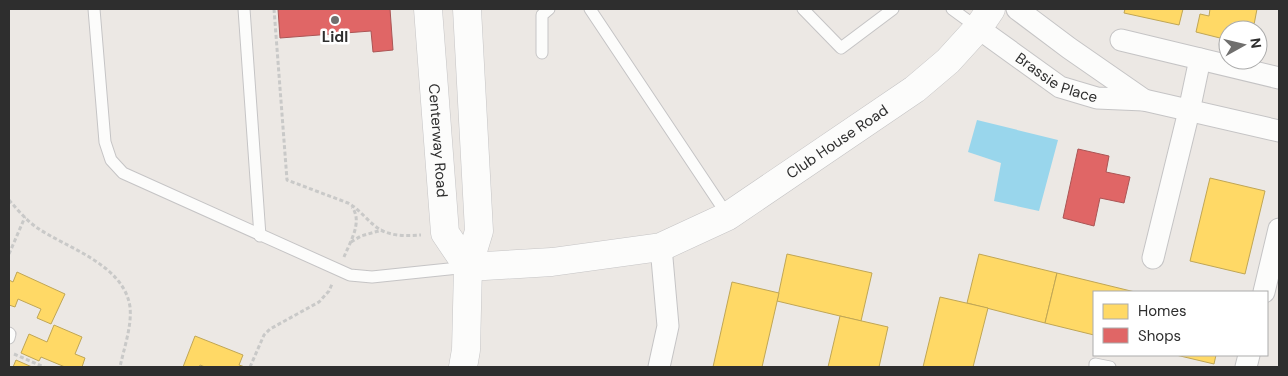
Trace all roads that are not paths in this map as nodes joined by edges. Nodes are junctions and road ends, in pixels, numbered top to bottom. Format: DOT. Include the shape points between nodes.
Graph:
graph roads {
  1 [pos="94,9"];
  2 [pos="244,9"];
  3 [pos="428,9"];
  4 [pos="466,9"];
  5 [pos="549,9"];
  6 [pos="590,9"];
  7 [pos="803,9"];
  8 [pos="893,9"];
  9 [pos="952,9"];
  10 [pos="1017,9"];
  11 [pos="984,19"];
  12 [pos="1121,40"];
  13 [pos="542,53"];
  14 [pos="1200,59"];
  15 [pos="1279,78"];
  16 [pos="1144,100"];
  17 [pos="1189,110"];
  18 [pos="1279,131"];
  19 [pos="728,216"];
  20 [pos="1279,229"];
  21 [pos="260,236"];
  22 [pos="661,247"];
  23 [pos="1152,258"];
  24 [pos="468,267"];
  25 [pos="1264,291"];
  26 [pos="9,333"];
  27 [pos="9,338"];
  28 [pos="464,367"];
  29 [pos="659,367"];
  30 [pos="1095,367"];
  31 [pos="1110,367"];
  1 -- 21 [label="lane" via="103,129 106,148 114,165 133,179"];
  2 -- 21 [label="lane"];
  3 -- 24 [label="street, Centerway Road" via="445,233"];
  4 -- 24 [label="street" via="478,231"];
  5 -- 13 [label="lane" via="542,15"];
  6 -- 19 [label="lane"];
  7 -- 8 [label="lane" via="841,48"];
  9 -- 11 [label="lane"];
  10 -- 16 [label="street, Brassie Place"];
  11 -- 16 [label="street, Brassie Place" via="1060,87 1097,98"];
  11 -- 19 [label="street, Club House Road" via="948,61 915,89"];
  12 -- 14 [label="street"];
  14 -- 15 [label="street"];
  14 -- 17 [label="street"];
  16 -- 17 [label="street, Brassie Place"];
  17 -- 18 [label="street, Brassie Place"];
  17 -- 23 [label="street"];
  19 -- 22 [label="street, Club House Road"];
  20 -- 25 [label="street"];
  21 -- 24 [label="lane" via="356,277"];
  22 -- 24 [label="street, Club House Road" via="552,262"];
  22 -- 29 [label="street" via="668,326"];
  24 -- 28 [label="street"];
  26 -- 27 [label="lane"];
  30 -- 31 [label="lane" via="1096,364"];
}
